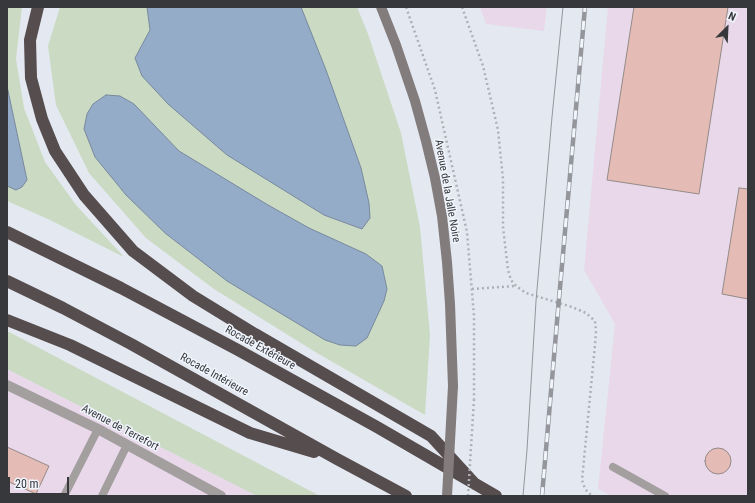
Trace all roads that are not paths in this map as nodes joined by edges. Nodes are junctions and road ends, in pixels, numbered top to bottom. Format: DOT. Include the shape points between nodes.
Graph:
graph roads {
  1 [pos="38,7"];
  2 [pos="381,7"];
  3 [pos="7,232"];
  4 [pos="7,280"];
  5 [pos="7,320"];
  6 [pos="7,385"];
  7 [pos="98,429"];
  8 [pos="127,445"];
  9 [pos="337,459"];
  10 [pos="613,467"];
  11 [pos="475,484"];
  12 [pos="64,496"];
  13 [pos="102,496"];
  14 [pos="221,496"];
  15 [pos="406,496"];
  16 [pos="447,496"];
  17 [pos="496,496"];
  18 [pos="665,496"];
  1 -- 11 [label="highway" via="30,40 31,78 42,119 55,151 84,195 133,250 193,296 431,436"];
  2 -- 16 [label="main road, Avenue de la Jalle Noire, bridge" via="415,101 442,216 451,311 453,386"];
  3 -- 11 [label="highway, Rocade Extérieure" via="238,350"];
  4 -- 9 [label="highway, Rocade Intérieure" via="131,344"];
  5 -- 9 [label="highway" via="70,345 250,433"];
  6 -- 7 [label="street, Avenue de Terrefort"];
  7 -- 8 [label="street, Avenue de Terrefort"];
  7 -- 12 [label="lane"];
  8 -- 13 [label="lane"];
  8 -- 14 [label="street, Avenue de Terrefort"];
  9 -- 15 [label="highway, Rocade Intérieure"];
  10 -- 18 [label="lane"];
  11 -- 17 [label="highway, Rocade Extérieure"];
}
